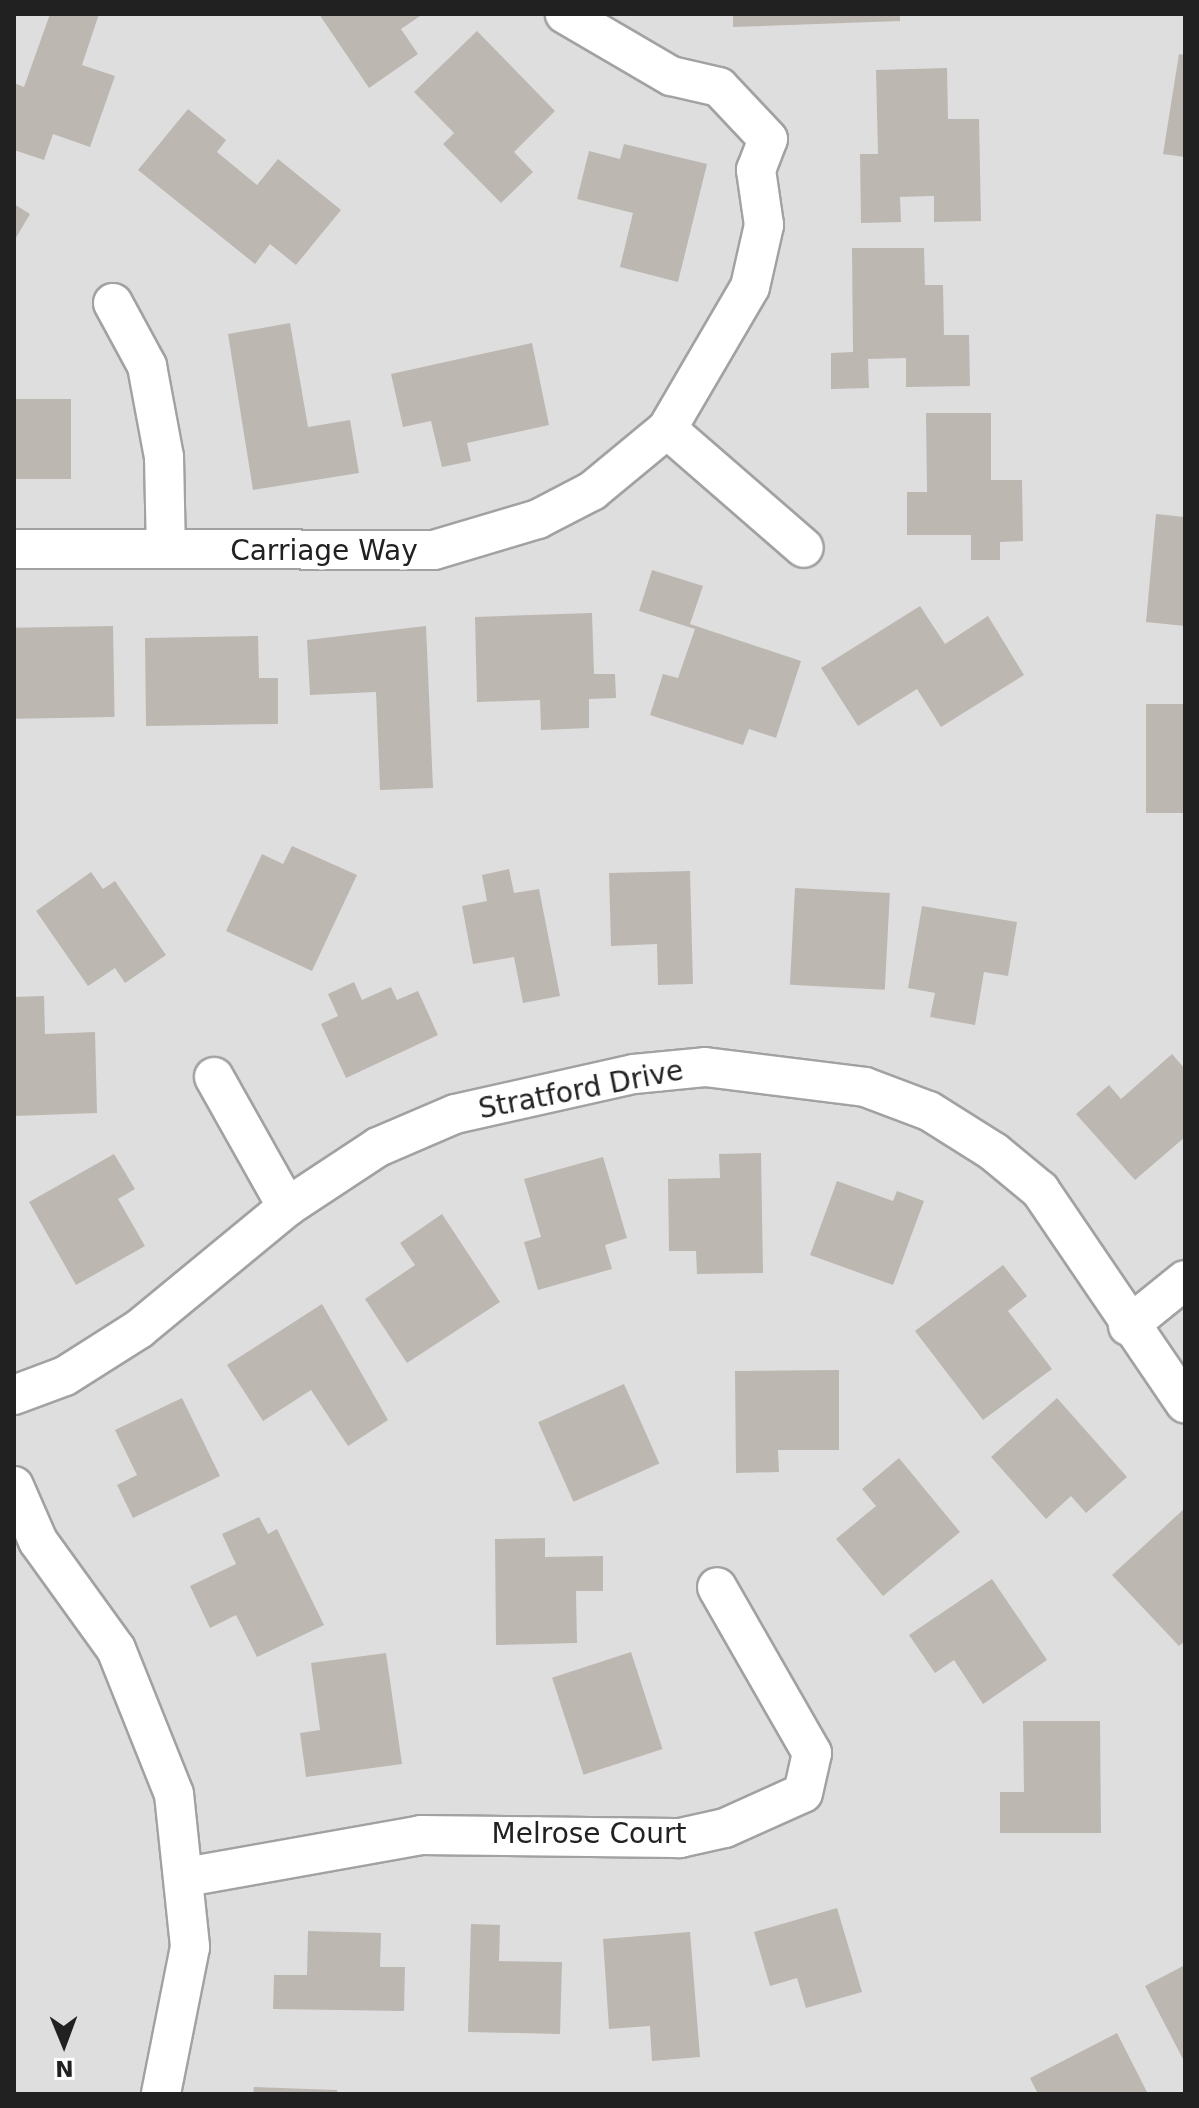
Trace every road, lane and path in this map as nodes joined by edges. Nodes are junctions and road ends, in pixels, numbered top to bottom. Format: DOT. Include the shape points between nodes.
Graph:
graph roads {
  1 [pos="565,14"];
  2 [pos="113,303"];
  3 [pos="667,429"];
  4 [pos="804,548"];
  5 [pos="14,549"];
  6 [pos="166,549"];
  7 [pos="214,1077"];
  8 [pos="287,1207"];
  9 [pos="1185,1280"];
  10 [pos="1128,1326"];
  11 [pos="14,1395"];
  12 [pos="1185,1403"];
  13 [pos="14,1486"];
  14 [pos="717,1587"];
  15 [pos="186,1877"];
  16 [pos="161,2094"];
  1 -- 3 [label="street, Carriage Way" via="671,76 719,87 768,139 756,170 764,225 750,287"];
  2 -- 6 [label="street" via="147,366 164,457"];
  3 -- 4 [label="street"];
  3 -- 6 [label="street, Carriage Way" via="592,491 538,519 434,550 288,555"];
  5 -- 6 [label="street, Carriage Way"];
  7 -- 8 [label="street"];
  8 -- 10 [label="street, Stratford Drive" via="378,1147 455,1114 634,1074 705,1067 800,1075 865,1087 929,1111 994,1152 1040,1190"];
  8 -- 11 [label="street, Stratford Drive" via="139,1329 65,1376"];
  9 -- 10 [label="street"];
  10 -- 12 [label="street, Stratford Drive"];
  13 -- 15 [label="street" via="38,1541 116,1649 149,1719 174,1794"];
  14 -- 15 [label="street, Melrose Court" via="812,1753 803,1793 725,1828 680,1838 421,1835"];
  15 -- 16 [label="street" via="184,1999"];
}
